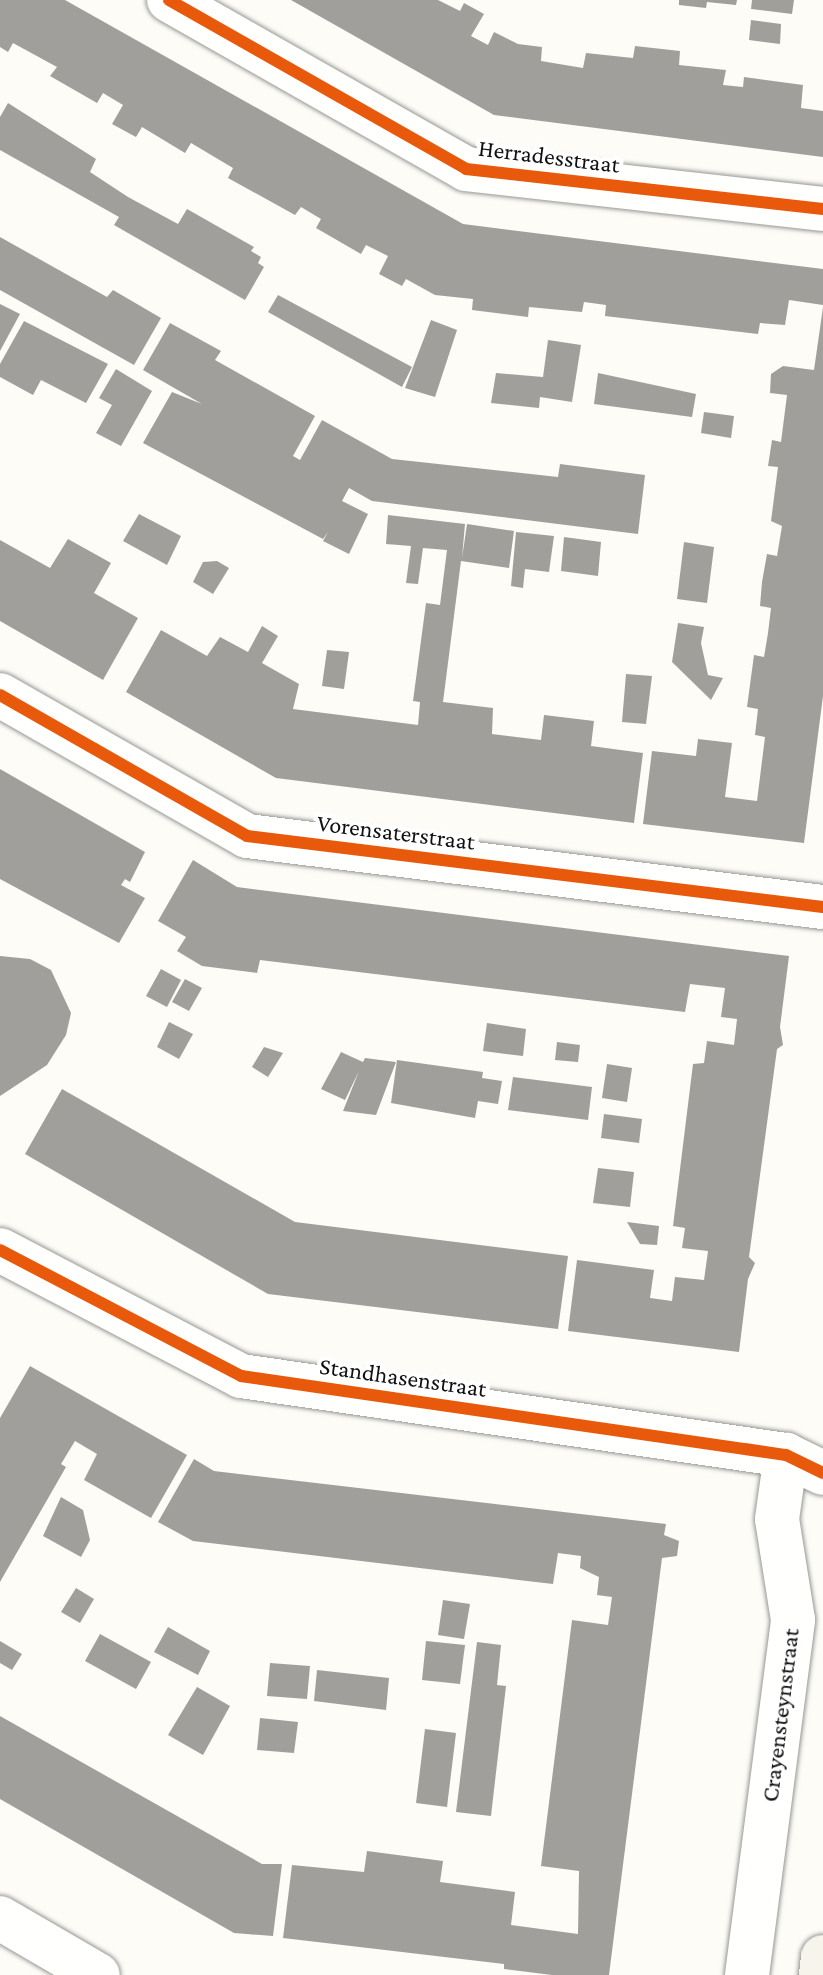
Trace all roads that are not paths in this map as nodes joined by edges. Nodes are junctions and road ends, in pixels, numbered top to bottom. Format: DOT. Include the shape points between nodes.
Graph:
graph roads {
  1 [pos="169,0"];
  2 [pos="823,209"];
  3 [pos="0,695"];
  4 [pos="823,907"];
  5 [pos="0,1250"];
  6 [pos="804,1464"];
  7 [pos="0,1918"];
  8 [pos="823,1957"];
  9 [pos="98,1975"];
  10 [pos="747,1975"];
  11 [pos="821,1975"];
  1 -- 2 [label="street, Herradesstraat" via="466,169"];
  3 -- 4 [label="street, Vorensaterstraat" via="247,836"];
  5 -- 6 [label="street, Standhasenstraat" via="241,1376"];
  6 -- 10 [label="street, Crayensteynstraat" via="777,1519 793,1620"];
  7 -- 9 [label="street"];
  8 -- 11 [label="main road"];
}
